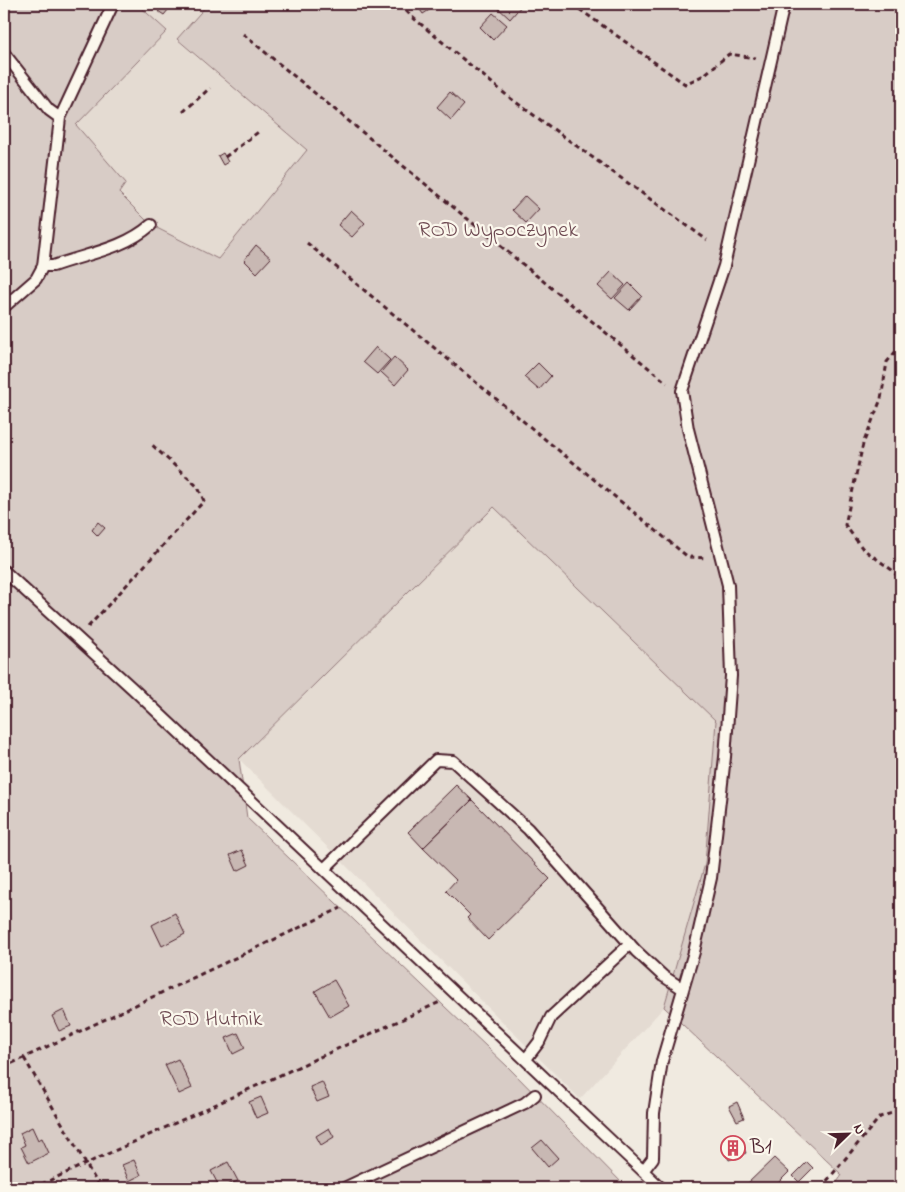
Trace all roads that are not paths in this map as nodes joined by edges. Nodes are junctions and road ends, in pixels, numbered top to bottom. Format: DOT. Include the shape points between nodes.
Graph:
graph roads {
  1 [pos="113,4"];
  2 [pos="784,4"];
  3 [pos="4,53"];
  4 [pos="60,118"];
  5 [pos="151,225"];
  6 [pos="43,266"];
  7 [pos="4,307"];
  8 [pos="4,571"];
  9 [pos="324,869"];
  10 [pos="630,944"];
  11 [pos="683,989"];
  12 [pos="526,1059"];
  13 [pos="535,1095"];
  14 [pos="643,1172"];
  15 [pos="344,1188"];
  16 [pos="661,1188"];
  1 -- 4 [label="lane"];
  2 -- 11 [label="lane" via="724,266 682,391 688,429 728,585 731,676 711,878"];
  3 -- 4 [label="lane" via="49,110"];
  4 -- 6 [label="lane"];
  5 -- 6 [label="lane" via="122,244 53,266"];
  6 -- 7 [label="lane" via="36,279"];
  8 -- 9 [label="lane"];
  9 -- 10 [label="lane" via="436,760 453,761 528,829"];
  9 -- 12 [label="lane"];
  10 -- 11 [label="lane" via="663,976"];
  10 -- 12 [label="lane" via="551,1017"];
  11 -- 14 [label="lane" via="662,1061 654,1113 653,1158"];
  12 -- 14 [label="lane"];
  13 -- 15 [label="lane" via="525,1103"];
  14 -- 16 [label="lane"];
}
